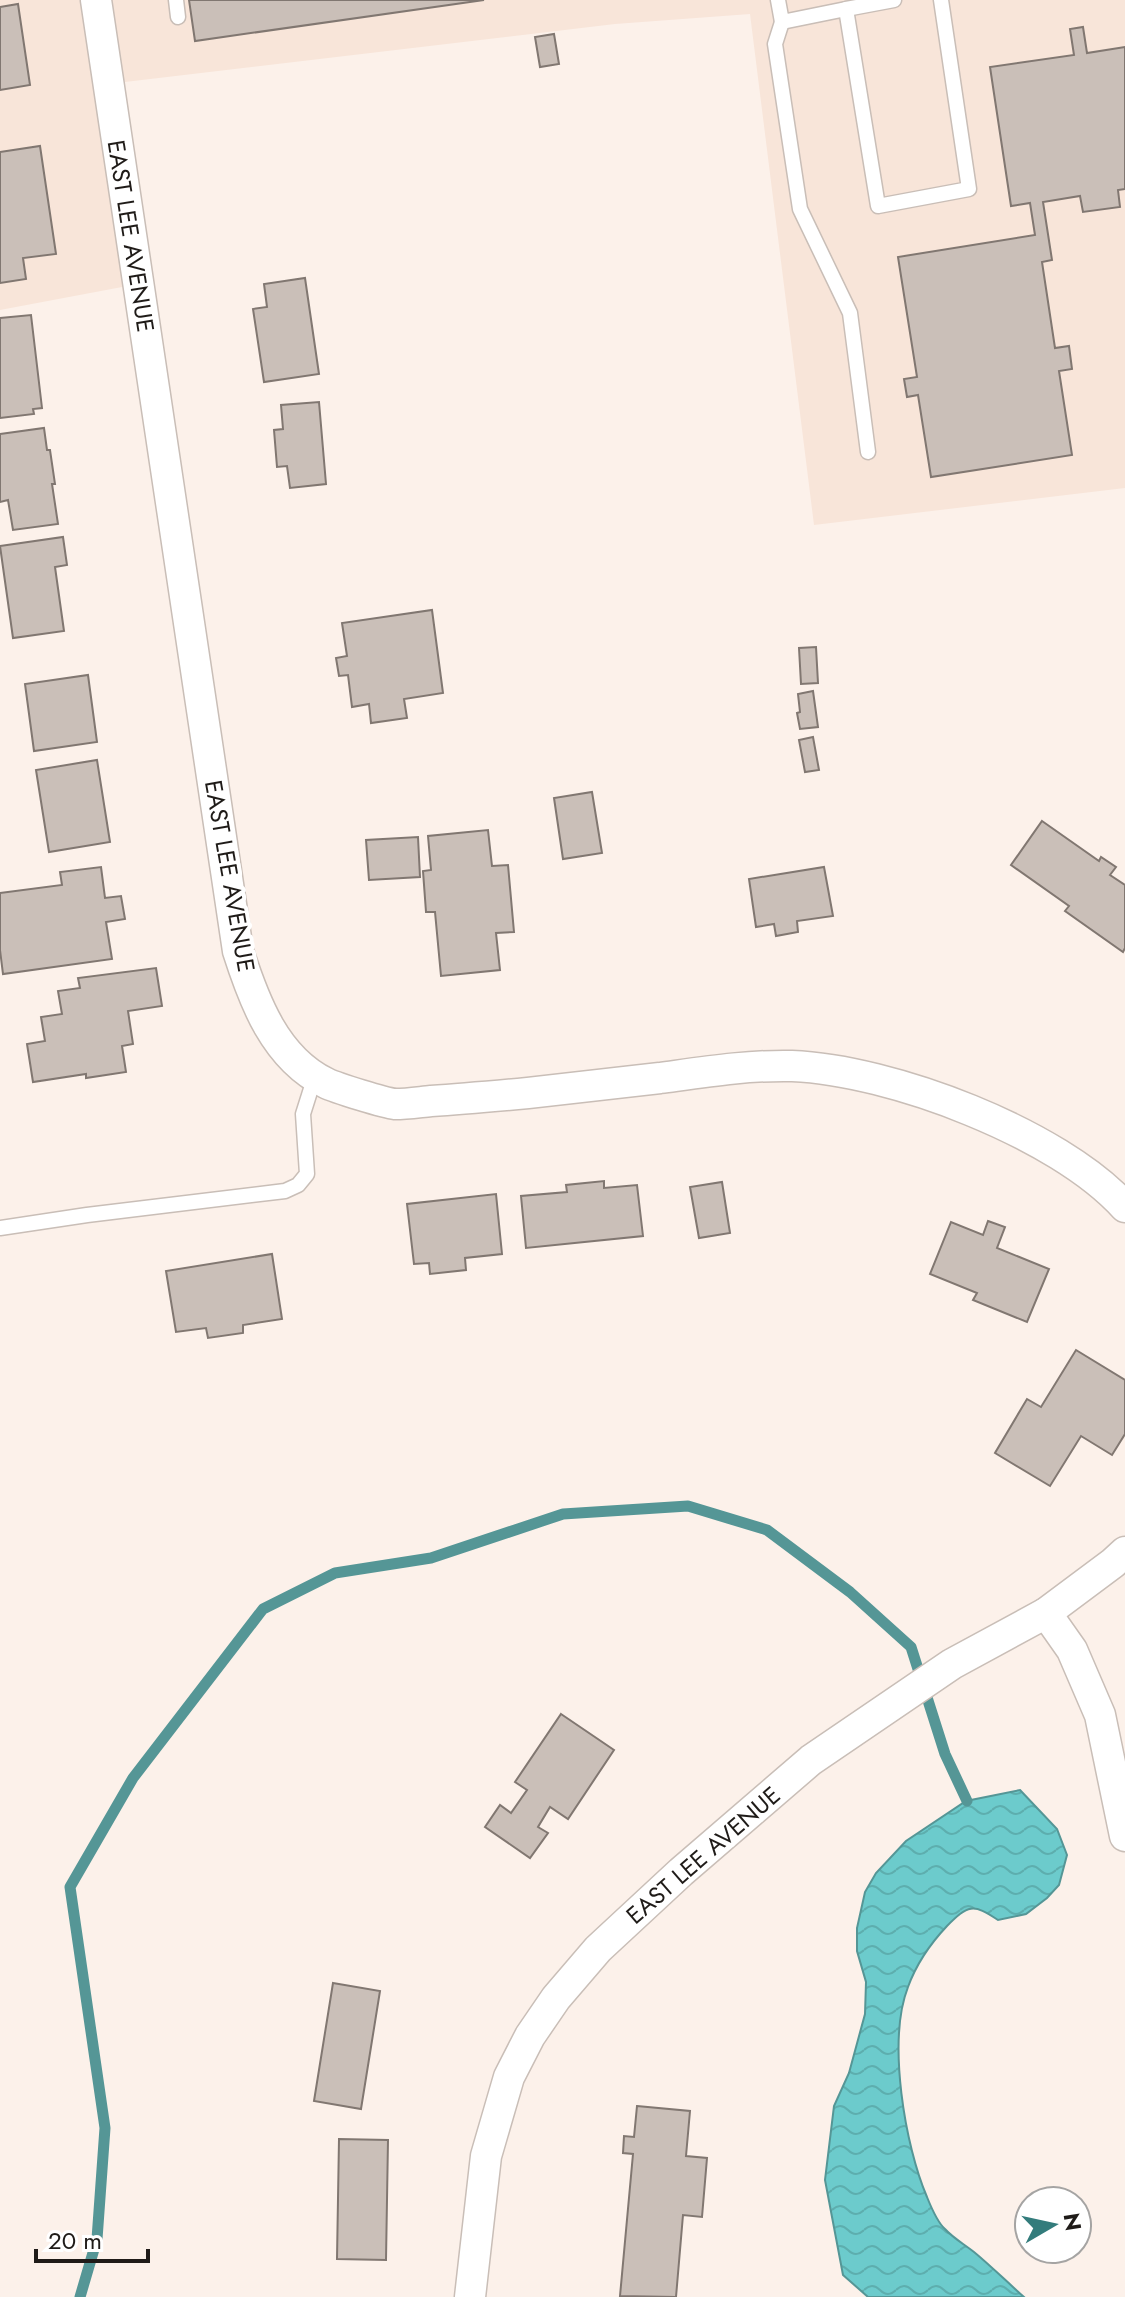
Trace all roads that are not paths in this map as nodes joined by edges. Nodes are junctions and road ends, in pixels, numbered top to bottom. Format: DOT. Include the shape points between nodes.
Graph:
graph roads {
  1 [pos="96,0"];
  2 [pos="176,0"];
  3 [pos="778,0"];
  4 [pos="894,0"];
  5 [pos="941,0"];
  6 [pos="846,9"];
  7 [pos="178,17"];
  8 [pos="782,22"];
  9 [pos="868,452"];
  10 [pos="315,1076"];
  11 [pos="1125,1207"];
  12 [pos="0,1228"];
  13 [pos="1125,1552"];
  14 [pos="1046,1613"];
  15 [pos="1125,1836"];
  16 [pos="470,2297"];
  1 -- 10 [label="street, EAST LEE AVENUE" via="238,951 269,1030"];
  2 -- 7 [label="lane"];
  3 -- 8 [label="lane"];
  4 -- 6 [label="lane"];
  5 -- 6 [label="lane" via="969,189 878,206"];
  6 -- 8 [label="lane"];
  8 -- 9 [label="lane" via="775,44 800,209 850,313"];
  10 -- 11 [label="street, EAST LEE AVENUE" via="393,1104 743,1067 795,1066 869,1077 997,1121 1089,1175"];
  10 -- 12 [label="lane" via="303,1114 307,1174 298,1185 285,1191"];
  13 -- 14 [label="street, EAST LEE AVENUE"];
  14 -- 15 [label="street" via="1072,1650 1100,1715"];
  14 -- 16 [label="street, EAST LEE AVENUE" via="952,1664 811,1760 598,1949 556,1998 530,2036 501,2103 486,2156"];
}
